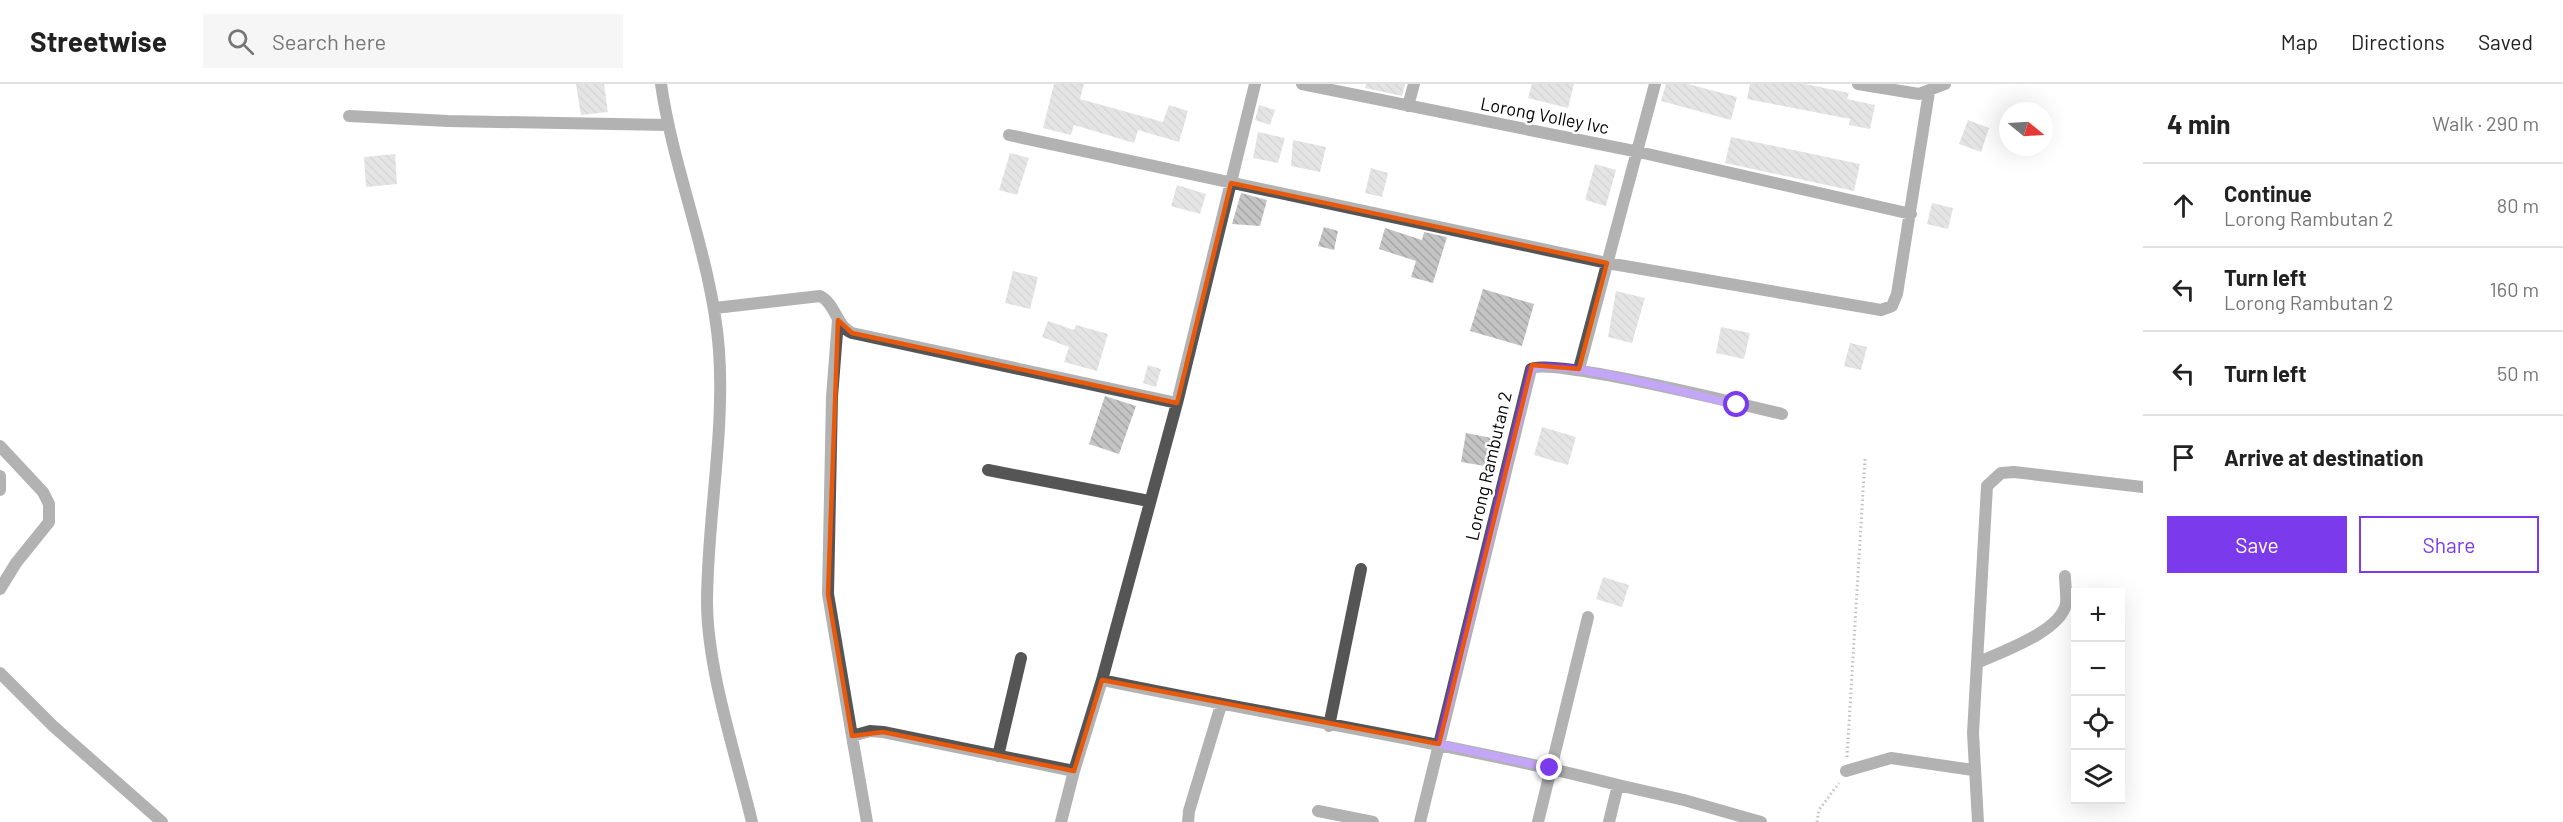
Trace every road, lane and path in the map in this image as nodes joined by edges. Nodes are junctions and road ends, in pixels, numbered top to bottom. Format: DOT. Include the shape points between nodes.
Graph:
graph roads {
  1 [pos="661,84"];
  2 [pos="1256,84"];
  3 [pos="1302,84"];
  4 [pos="1414,84"];
  5 [pos="1655,84"];
  6 [pos="1858,84"];
  7 [pos="1945,84"];
  8 [pos="1929,92"];
  9 [pos="1408,106"];
  10 [pos="349,116"];
  11 [pos="667,125"];
  12 [pos="1009,135"];
  13 [pos="1639,152"];
  14 [pos="1231,183"];
  15 [pos="1911,214"];
  16 [pos="1606,263"];
  17 [pos="715,309"];
  18 [pos="838,320"];
  19 [pos="1579,369"];
  20 [pos="1177,403"];
  21 [pos="1782,414"];
  22 [pos="0,446"];
  23 [pos="1865,458"];
  24 [pos="988,470"];
  25 [pos="0,477"];
  26 [pos="2143,487"];
  27 [pos="0,490"];
  28 [pos="1149,501"];
  29 [pos="1361,569"];
  30 [pos="2065,576"];
  31 [pos="0,589"];
  32 [pos="1588,617"];
  33 [pos="1021,658"];
  34 [pos="1977,663"];
  35 [pos="0,673"];
  36 [pos="1102,680"];
  37 [pos="1221,705"];
  38 [pos="1329,726"];
  39 [pos="852,736"];
  40 [pos="1439,744"];
  41 [pos="998,756"];
  42 [pos="1550,768"];
  43 [pos="1973,770"];
  44 [pos="1074,771"];
  45 [pos="1846,771"];
  46 [pos="1618,785"];
  47 [pos="1318,811"];
  48 [pos="162,822"];
  49 [pos="752,822"];
  50 [pos="867,822"];
  51 [pos="1061,822"];
  52 [pos="1188,822"];
  53 [pos="1373,822"];
  54 [pos="1420,822"];
  55 [pos="1538,822"];
  56 [pos="1609,822"];
  57 [pos="1761,822"];
  58 [pos="1817,822"];
  59 [pos="1978,822"];
  1 -- 11 [label="street"];
  2 -- 14 [label="street"];
  3 -- 9 [label="street, Lorong Volley Ivc"];
  4 -- 9 [label="street"];
  5 -- 13 [label="street"];
  6 -- 8 [label="street" via="1907,93"];
  7 -- 8 [label="street"];
  8 -- 15 [label="street"];
  9 -- 13 [label="street, Lorong Volley Ivc"];
  10 -- 11 [label="street"];
  11 -- 17 [label="street"];
  12 -- 14 [label="street"];
  13 -- 15 [label="street, Lorong Volley Ivc"];
  13 -- 16 [label="street"];
  14 -- 16 [label="street"];
  14 -- 20 [label="street"];
  15 -- 16 [label="street" via="1897,294 1892,306 1881,310"];
  16 -- 19 [label="street"];
  17 -- 18 [label="street" via="815,296 827,300"];
  17 -- 49 [label="street" via="719,395 708,578 709,632"];
  18 -- 20 [label="street" via="847,330 868,337"];
  18 -- 39 [label="street" via="832,388 828,594"];
  19 -- 21 [label="street, Lorong Rambutan 2"];
  19 -- 40 [label="street, Lorong Rambutan 2" via="1539,365 1530,372"];
  20 -- 28 [label="street"];
  22 -- 31 [label="street" via="42,492 48,504 49,522"];
  23 -- 45 [label="path"];
  24 -- 28 [label="street"];
  25 -- 27 [label="street"];
  26 -- 34 [label="street" via="2014,472 2001,473 1991,480 1984,521"];
  28 -- 36 [label="street"];
  29 -- 38 [label="street"];
  30 -- 34 [label="street" via="2066,605 2057,620 2043,632"];
  32 -- 42 [label="street"];
  33 -- 41 [label="street"];
  34 -- 43 [label="street"];
  35 -- 48 [label="street" via="52,726"];
  36 -- 37 [label="street"];
  36 -- 44 [label="street"];
  37 -- 38 [label="street"];
  37 -- 52 [label="street"];
  38 -- 40 [label="street"];
  39 -- 41 [label="street" via="876,731"];
  39 -- 50 [label="street"];
  40 -- 42 [label="street"];
  40 -- 54 [label="street, Lorong Rambutan 2"];
  41 -- 44 [label="street"];
  42 -- 46 [label="street"];
  42 -- 55 [label="street"];
  43 -- 45 [label="street" via="1891,758"];
  43 -- 59 [label="street"];
  44 -- 51 [label="street"];
  45 -- 58 [label="path" via="1819,810"];
  46 -- 56 [label="street"];
  46 -- 57 [label="street"];
  47 -- 53 [label="street"];
}
